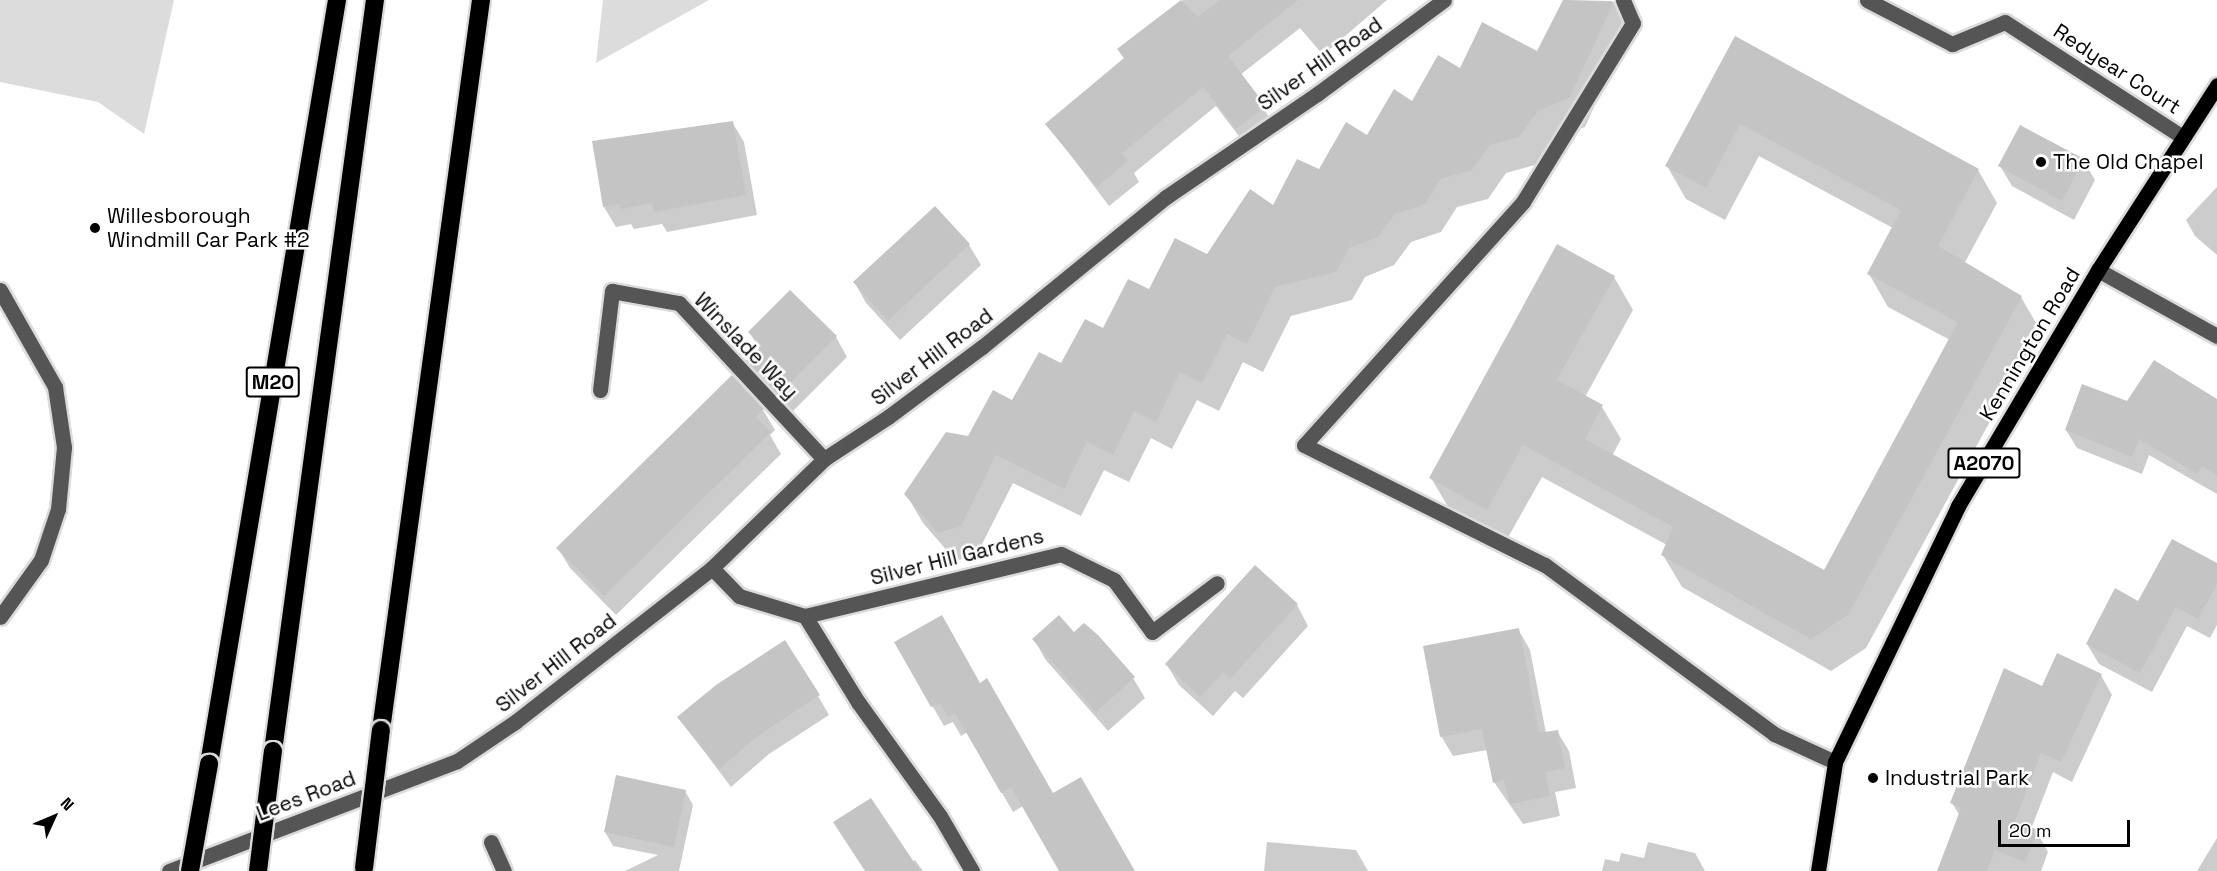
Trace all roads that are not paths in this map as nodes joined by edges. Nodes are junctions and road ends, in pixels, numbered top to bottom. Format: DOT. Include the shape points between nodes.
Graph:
graph roads {
  1 [pos="337,0"];
  2 [pos="375,0"];
  3 [pos="481,0"];
  4 [pos="1444,0"];
  5 [pos="1623,0"];
  6 [pos="1867,0"];
  7 [pos="2217,86"];
  8 [pos="2183,137"];
  9 [pos="2098,270"];
  10 [pos="0,290"];
  11 [pos="2217,336"];
  12 [pos="600,390"];
  13 [pos="824,459"];
  14 [pos="712,568"];
  15 [pos="1217,583"];
  16 [pos="805,616"];
  17 [pos="0,617"];
  18 [pos="457,761"];
  19 [pos="1835,762"];
  20 [pos="491,842"];
  21 [pos="364,870"];
  22 [pos="170,871"];
  23 [pos="190,871"];
  24 [pos="258,871"];
  25 [pos="504,871"];
  26 [pos="972,871"];
  27 [pos="1818,871"];
  1 -- 23 [label="highway, M20, bridge"];
  2 -- 24 [label="highway, M20, bridge"];
  3 -- 21 [label="highway, bridge"];
  4 -- 13 [label="street, Silver Hill Road" via="1317,94 1166,197 982,346 888,417"];
  5 -- 19 [label="street" via="1633,23 1523,202 1304,445 1545,565 1774,734"];
  6 -- 8 [label="street, Redyear Court" via="1952,44 2005,22"];
  7 -- 8 [label="main road, Kennington Road / A2070"];
  8 -- 9 [label="main road, Kennington Road / A2070"];
  9 -- 11 [label="street"];
  9 -- 19 [label="main road, Kennington Road / A2070" via="1958,506"];
  10 -- 17 [label="street" via="55,387 64,447 58,509 41,560"];
  12 -- 13 [label="street, Winslade Way" via="612,291 679,303"];
  13 -- 14 [label="street, Silver Hill Road"];
  14 -- 16 [label="street" via="739,596"];
  14 -- 18 [label="street, Silver Hill Road" via="515,722"];
  15 -- 16 [label="street, Silver Hill Gardens" via="1152,632 1114,580 1061,554"];
  16 -- 26 [label="street" via="858,702 940,816"];
  18 -- 22 [label="street, Lees Road"];
  19 -- 27 [label="main road, Kennington Road / A2070"];
  20 -- 25 [label="street"];
}
